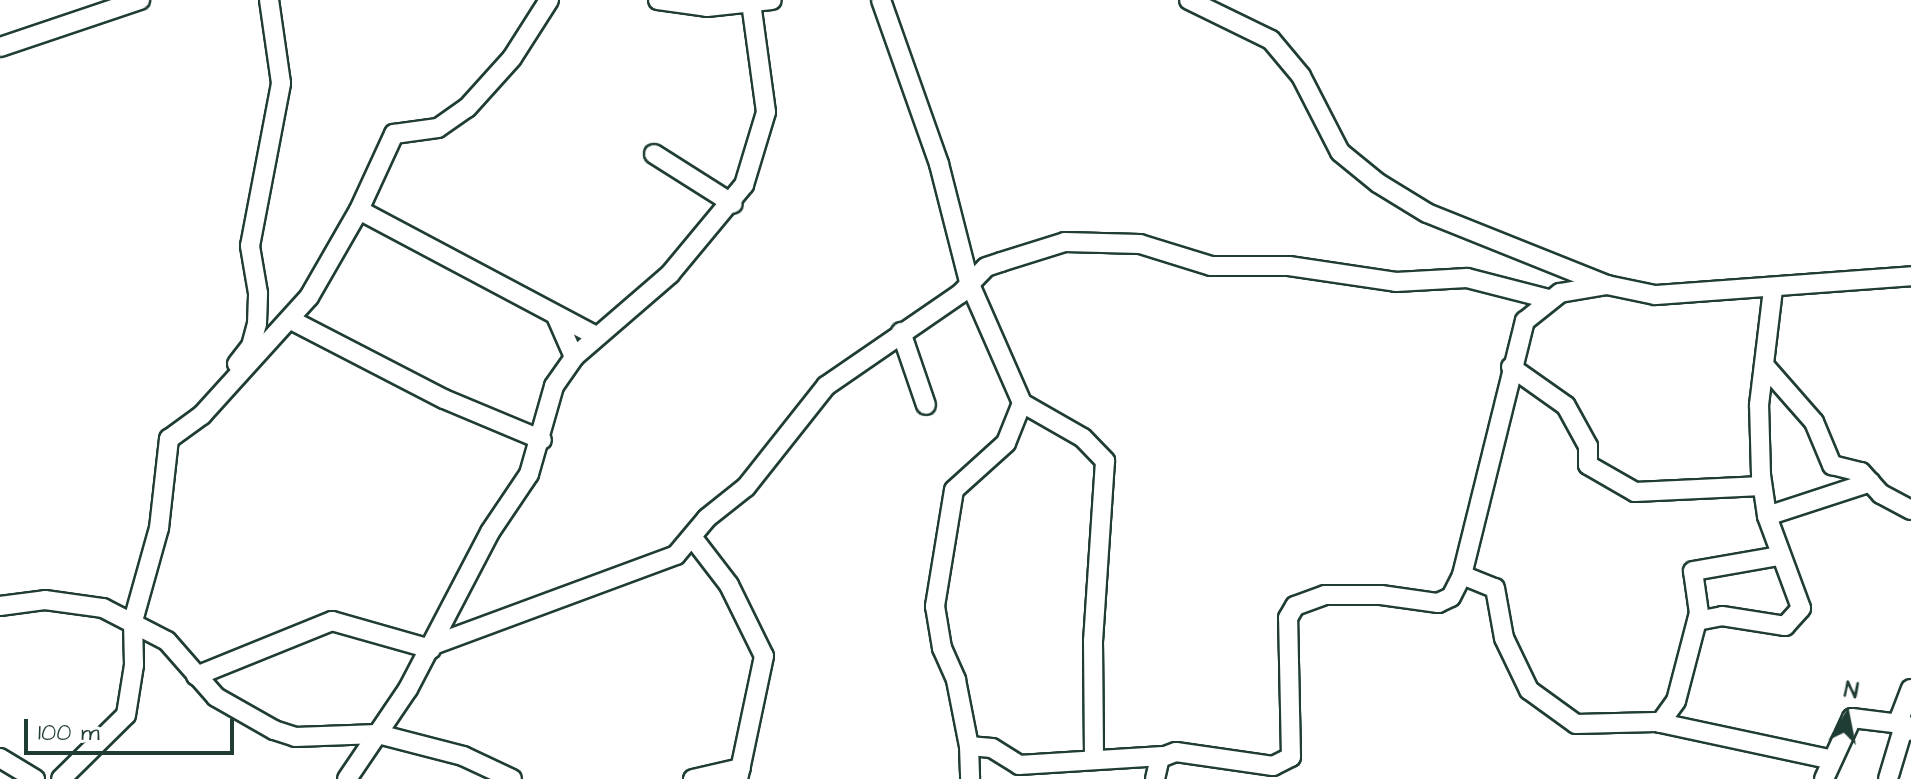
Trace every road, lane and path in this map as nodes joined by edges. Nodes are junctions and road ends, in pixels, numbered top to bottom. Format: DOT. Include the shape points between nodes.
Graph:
graph roads {
  1 [pos="140,0"];
  2 [pos="269,0"];
  3 [pos="549,0"];
  4 [pos="658,0"];
  5 [pos="772,0"];
  6 [pos="881,0"];
  7 [pos="1189,0"];
  8 [pos="747,2"];
  9 [pos="0,47"];
  10 [pos="654,154"];
  11 [pos="733,204"];
  12 [pos="359,210"];
  13 [pos="1911,276"];
  14 [pos="969,282"];
  15 [pos="1607,285"];
  16 [pos="1773,289"];
  17 [pos="1549,299"];
  18 [pos="556,316"];
  19 [pos="291,320"];
  20 [pos="901,332"];
  21 [pos="596,336"];
  22 [pos="574,357"];
  23 [pos="1764,365"];
  24 [pos="1511,367"];
  25 [pos="228,384"];
  26 [pos="1022,403"];
  27 [pos="926,405"];
  28 [pos="542,440"];
  29 [pos="1871,482"];
  30 [pos="1762,486"];
  31 [pos="1911,510"];
  32 [pos="1767,516"];
  33 [pos="693,538"];
  34 [pos="1779,556"];
  35 [pos="1462,575"];
  36 [pos="0,606"];
  37 [pos="133,621"];
  38 [pos="1697,621"];
  39 [pos="432,647"];
  40 [pos="196,676"];
  41 [pos="1911,689"];
  42 [pos="1660,723"];
  43 [pos="1905,728"];
  44 [pos="378,734"];
  45 [pos="969,746"];
  46 [pos="1163,756"];
  47 [pos="1094,757"];
  48 [pos="0,758"];
  49 [pos="1829,759"];
  50 [pos="739,773"];
  51 [pos="35,779"];
  52 [pos="61,779"];
  53 [pos="347,779"];
  54 [pos="512,779"];
  55 [pos="693,779"];
  56 [pos="970,779"];
  57 [pos="1155,779"];
  58 [pos="1824,779"];
  59 [pos="1888,779"];
  1 -- 9 [label="street"];
  2 -- 25 [label="street" via="282,68 249,258 258,293 257,324 251,346"];
  3 -- 12 [label="street" via="512,58 467,108 438,128 394,134"];
  4 -- 8 [label="street" via="707,7"];
  5 -- 8 [label="street"];
  6 -- 14 [label="street" via="939,164"];
  7 -- 15 [label="street" via="1271,40 1301,76 1340,152 1378,183 1427,213"];
  8 -- 11 [label="street" via="766,112 753,165"];
  10 -- 11 [label="street"];
  11 -- 21 [label="street" via="670,274"];
  12 -- 18 [label="street"];
  12 -- 19 [label="street"];
  13 -- 16 [label="street"];
  14 -- 17 [label="street" via="986,267 1076,241 1158,247 1211,266 1274,265 1396,282 1467,278"];
  14 -- 20 [label="street"];
  14 -- 26 [label="street"];
  15 -- 16 [label="street" via="1655,295"];
  15 -- 17 [label="street" via="1577,287"];
  16 -- 23 [label="street"];
  17 -- 24 [label="street" via="1525,321"];
  18 -- 21 [label="street"];
  18 -- 22 [label="street"];
  19 -- 25 [label="street"];
  19 -- 28 [label="street" via="444,399"];
  20 -- 27 [label="street"];
  20 -- 33 [label="street" via="826,386 762,470 707,518"];
  21 -- 22 [label="street"];
  22 -- 28 [label="street" via="554,386"];
  23 -- 29 [label="street" via="1814,422 1829,462 1861,472"];
  23 -- 30 [label="street" via="1759,405"];
  24 -- 30 [label="street" via="1566,406 1588,446 1588,465 1635,492"];
  24 -- 35 [label="street"];
  25 -- 37 [label="street" via="202,415 169,439 159,528"];
  26 -- 45 [label="street" via="1006,443 954,490 935,606"];
  26 -- 47 [label="street" via="1083,438 1105,461 1093,641"];
  28 -- 39 [label="street" via="529,474 490,532"];
  29 -- 31 [label="street" via="1888,499"];
  29 -- 32 [label="street"];
  30 -- 32 [label="street"];
  32 -- 34 [label="street"];
  33 -- 39 [label="street" via="651,568 528,612 491,619"];
  33 -- 50 [label="street" via="729,585 764,656"];
  34 -- 38 [label="street" via="1697,569 1692,582"];
  34 -- 38 [label="street" via="1800,604 1789,625 1714,616"];
  35 -- 42 [label="street" via="1495,588 1509,653 1536,697 1576,724"];
  35 -- 46 [label="street" via="1442,603 1344,594 1305,600 1292,609 1293,751 1282,765 1176,752"];
  36 -- 37 [label="street" via="65,601"];
  37 -- 40 [label="street" via="167,641"];
  37 -- 52 [label="street" via="134,665 126,715"];
  38 -- 42 [label="street" via="1673,710"];
  39 -- 40 [label="street" via="347,622 320,622"];
  39 -- 44 [label="street"];
  40 -- 44 [label="street" via="237,710 295,737"];
  41 -- 43 [label="street"];
  42 -- 49 [label="street"];
  43 -- 49 [label="street" via="1852,718"];
  43 -- 59 [label="street"];
  44 -- 53 [label="street"];
  44 -- 54 [label="street" via="463,756"];
  45 -- 47 [label="street" via="992,748 1019,765"];
  45 -- 56 [label="street"];
  46 -- 47 [label="street"];
  46 -- 57 [label="street"];
  48 -- 51 [label="street"];
  49 -- 58 [label="street"];
  50 -- 55 [label="street"];
}
